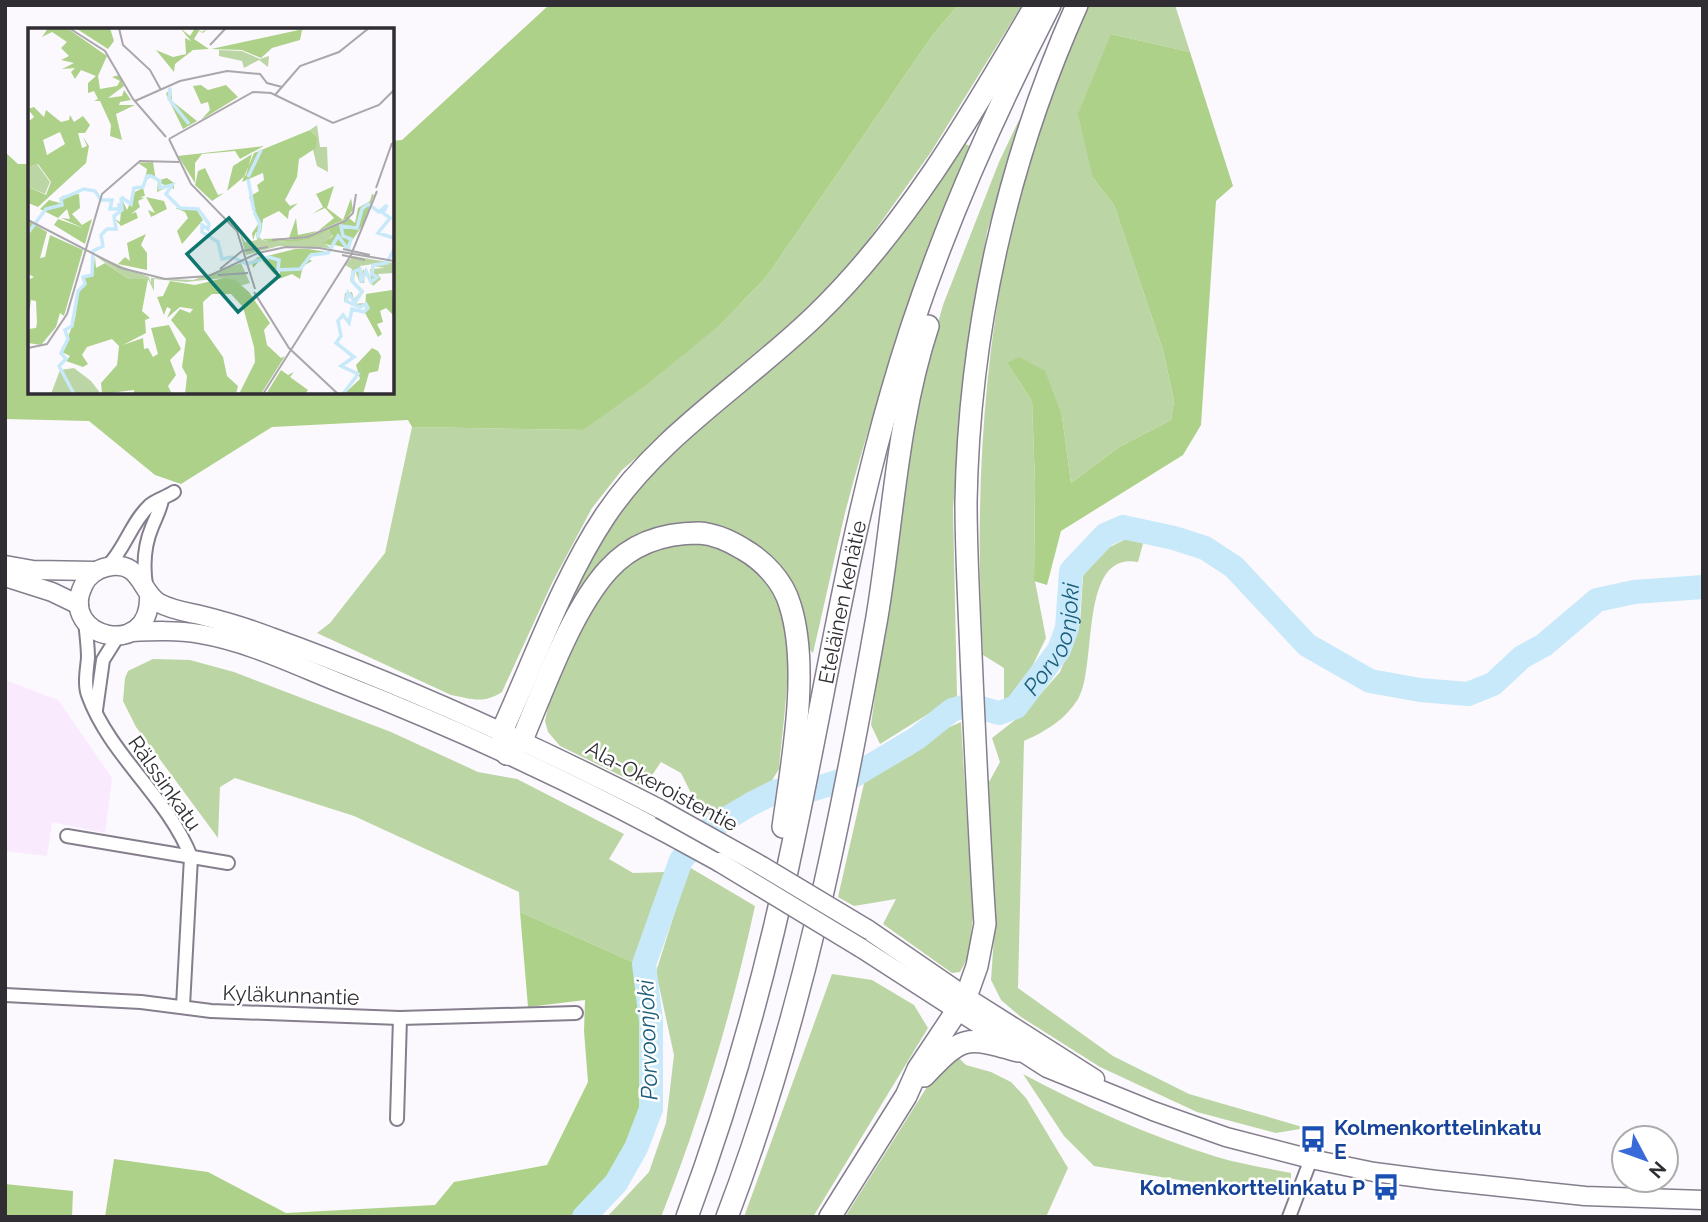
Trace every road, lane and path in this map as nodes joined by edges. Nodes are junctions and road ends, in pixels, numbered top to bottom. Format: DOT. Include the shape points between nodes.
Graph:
graph roads {
  1 [pos="1036,5"];
  2 [pos="1050,5"];
  3 [pos="1063,5"];
  4 [pos="1077,5"];
  5 [pos="174,492"];
  6 [pos="162,500"];
  7 [pos="5,565"];
  8 [pos="101,569"];
  9 [pos="5,577"];
  10 [pos="147,590"];
  11 [pos="82,613"];
  12 [pos="124,634"];
  13 [pos="96,710"];
  14 [pos="511,742"];
  15 [pos="802,749"];
  16 [pos="656,816"];
  17 [pos="67,836"];
  18 [pos="191,857"];
  19 [pos="228,863"];
  20 [pos="5,995"];
  21 [pos="962,1004"];
  22 [pos="183,1006"];
  23 [pos="576,1013"];
  24 [pos="400,1018"];
  25 [pos="1018,1051"];
  26 [pos="906,1096"];
  27 [pos="1124,1099"];
  28 [pos="397,1119"];
  29 [pos="1311,1159"];
  30 [pos="1703,1200"];
  31 [pos="687,1217"];
  32 [pos="727,1217"];
  33 [pos="830,1217"];
  34 [pos="1289,1217"];
  1 -- 14 [label="highway" via="921,188 856,271 778,351 660,451 606,515 574,571"];
  2 -- 15 [label="highway, Eteläinen kehätie" via="974,167 891,394"];
  3 -- 32 [label="highway, Eteläinen kehätie" via="988,163 925,336 894,478 885,564 856,737 811,950 777,1074"];
  4 -- 21 [label="highway" via="1020,152 979,348 967,500 967,570 985,924 977,966"];
  5 -- 6 [label="street"];
  6 -- 8 [label="street" via="150,504 122,549"];
  6 -- 10 [label="street" via="145,547"];
  7 -- 8 [label="main road" via="33,570"];
  8 -- 10 [label="main road" via="130,569"];
  8 -- 11 [label="main road" via="84,582"];
  9 -- 11 [label="main road" via="52,592"];
  10 -- 12 [label="main road" via="144,620"];
  10 -- 14 [label="main road, Ala-Okeroistentie" via="172,609 242,626 295,646"];
  11 -- 12 [label="main road" via="96,631"];
  11 -- 13 [label="street, Rälssinkatu" via="88,655 86,693"];
  12 -- 13 [label="street" via="103,660"];
  12 -- 14 [label="main road, Ala-Okeroistentie" via="164,630 228,640 373,696"];
  13 -- 18 [label="street, Rälssinkatu" via="108,734 183,837"];
  14 -- 15 [label="highway" via="589,594 609,569 634,548 656,538 706,533 759,559 790,603 797,633"];
  14 -- 16 [label="main road, Ala-Okeroistentie"];
  15 -- 31 [label="highway, Eteläinen kehätie" via="748,1030"];
  16 -- 21 [label="main road, Ala-Okeroistentie, bridge" via="754,882"];
  16 -- 21 [label="main road, Ala-Okeroistentie, bridge" via="762,866 867,929"];
  17 -- 18 [label="street"];
  18 -- 19 [label="street"];
  18 -- 22 [label="street, Rälssinkatu"];
  20 -- 22 [label="street, Kyläkunnantie"];
  21 -- 25 [label="main road, Ala-Okeroistentie"];
  21 -- 26 [label="highway" via="918,1069"];
  21 -- 27 [label="main road, Ala-Okeroistentie" via="1058,1054"];
  22 -- 24 [label="street, Kyläkunnantie"];
  23 -- 24 [label="street, Kyläkunnantie"];
  24 -- 28 [label="street"];
  25 -- 26 [label="highway" via="978,1040 961,1043"];
  25 -- 27 [label="main road, Ala-Okeroistentie" via="1047,1068"];
  26 -- 33 [label="highway"];
  27 -- 29 [label="main road, Ala-Okeroistentie" via="1226,1137"];
  29 -- 30 [label="main road, Ala-Okeroistentie" via="1500,1188"];
  29 -- 34 [label="street"];
}
